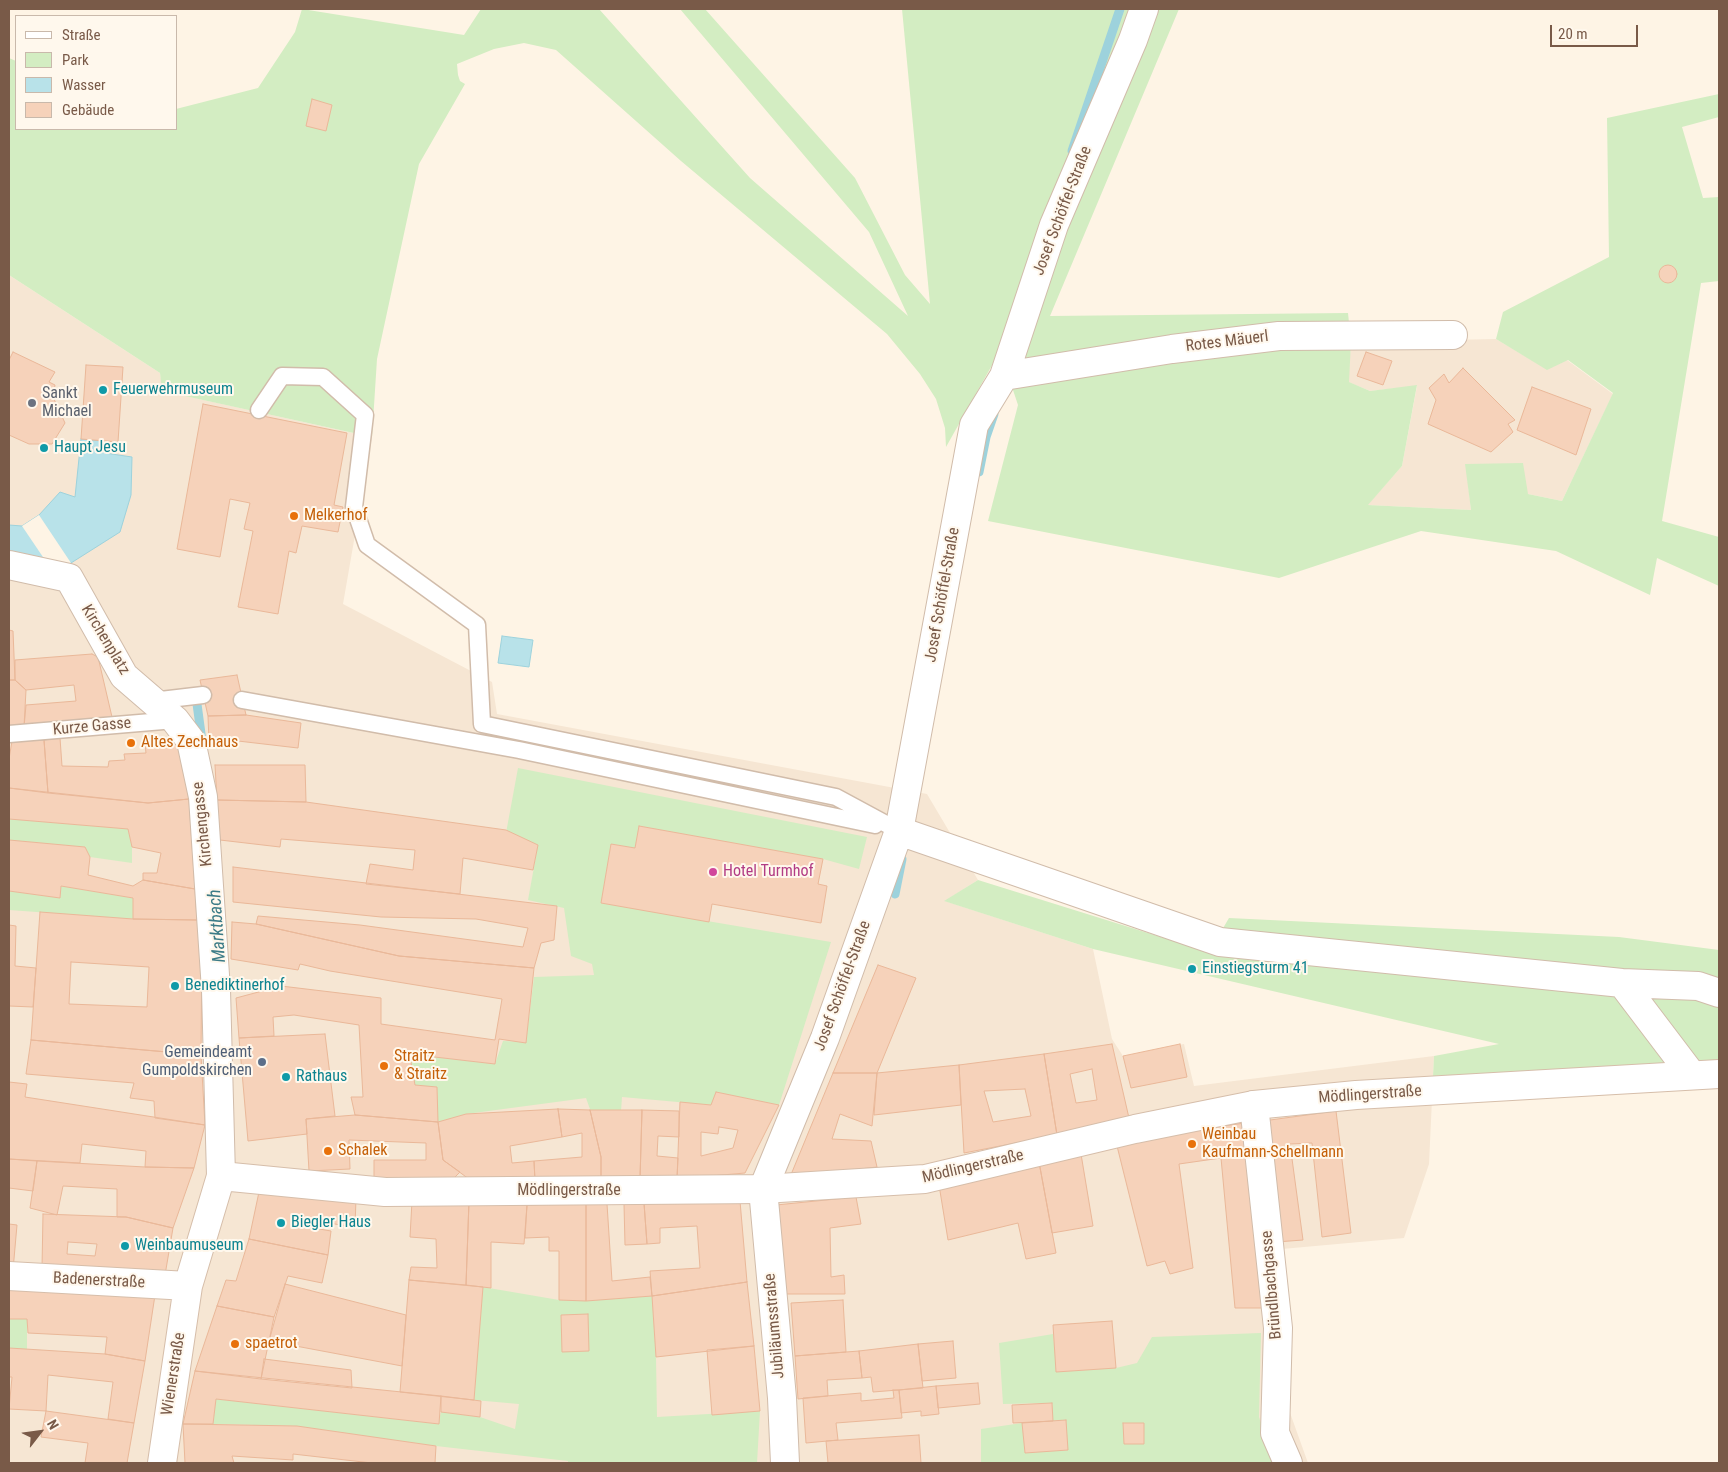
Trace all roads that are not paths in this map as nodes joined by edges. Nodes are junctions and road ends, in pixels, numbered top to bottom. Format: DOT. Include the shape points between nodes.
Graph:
graph roads {
  1 [pos="1144,9"];
  2 [pos="1453,335"];
  3 [pos="1004,376"];
  4 [pos="259,410"];
  5 [pos="9,565"];
  6 [pos="203,695"];
  7 [pos="242,700"];
  8 [pos="152,701"];
  9 [pos="174,720"];
  10 [pos="9,734"];
  11 [pos="191,741"];
  12 [pos="900,831"];
  13 [pos="1622,983"];
  14 [pos="1719,993"];
  15 [pos="1691,1074"];
  16 [pos="1719,1074"];
  17 [pos="1254,1105"];
  18 [pos="221,1176"];
  19 [pos="762,1189"];
  20 [pos="9,1276"];
  21 [pos="188,1286"];
  22 [pos="162,1463"];
  23 [pos="785,1463"];
  24 [pos="1288,1463"];
  1 -- 3 [label="street, Josef Schöffel-Straße" via="1054,225"];
  2 -- 3 [label="street, Rotes Mäuerl" via="1279,336 1172,349"];
  3 -- 12 [label="street, Josef Schöffel-Straße" via="974,425"];
  4 -- 12 [label="lane" via="282,376 323,377 366,414 354,507 367,545 477,625 482,724 836,797"];
  5 -- 8 [label="street, Kirchenplatz" via="69,578 124,676"];
  6 -- 8 [label="lane"];
  7 -- 12 [label="lane" via="518,750"];
  8 -- 9 [label="street, Kirchenplatz"];
  9 -- 10 [label="lane, Kurze Gasse"];
  9 -- 11 [label="street, Kirchenplatz"];
  11 -- 18 [label="street, Kirchengasse" via="203,797 216,990"];
  12 -- 13 [label="street" via="1220,942"];
  12 -- 19 [label="street, Josef Schöffel-Straße" via="825,1038"];
  13 -- 14 [label="street" via="1698,986"];
  13 -- 15 [label="street"];
  15 -- 16 [label="street, Mödlingerstraße"];
  15 -- 17 [label="street, Mödlingerstraße" via="1356,1095"];
  17 -- 19 [label="street, Mödlingerstraße" via="1135,1129 925,1179"];
  17 -- 24 [label="street, Bründlbachgasse" via="1278,1328 1275,1433"];
  18 -- 19 [label="street, Mödlingerstraße" via="385,1192"];
  18 -- 21 [label="street, Kirchengasse"];
  19 -- 23 [label="street, Jubiläumsstraße"];
  20 -- 21 [label="street, Badenerstraße"];
  21 -- 22 [label="street, Wienerstraße"];
}
